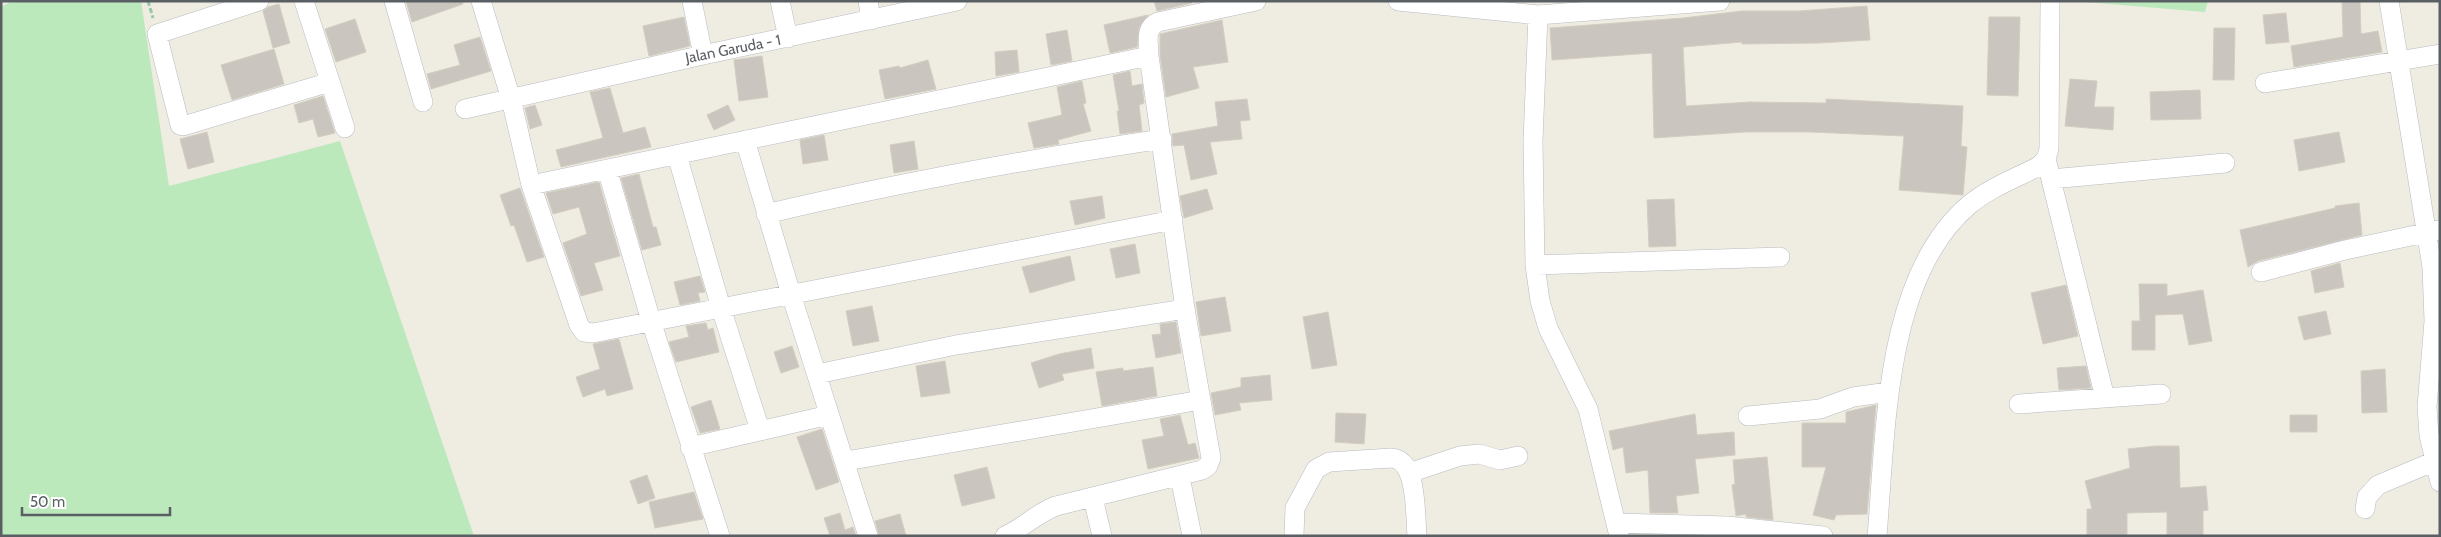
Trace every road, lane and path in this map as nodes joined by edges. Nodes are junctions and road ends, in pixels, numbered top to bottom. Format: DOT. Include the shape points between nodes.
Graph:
graph roads {
  1 [pos="259,1"];
  2 [pos="304,1"];
  3 [pos="394,1"];
  4 [pos="482,1"];
  5 [pos="692,1"];
  6 [pos="780,1"];
  7 [pos="868,1"];
  8 [pos="957,1"];
  9 [pos="1256,1"];
  10 [pos="1398,1"];
  11 [pos="1720,1"];
  12 [pos="2050,1"];
  13 [pos="2388,1"];
  14 [pos="1453,4"];
  15 [pos="1545,10"];
  16 [pos="871,20"];
  17 [pos="788,38"];
  18 [pos="2440,54"];
  19 [pos="703,55"];
  20 [pos="1149,56"];
  21 [pos="2397,62"];
  22 [pos="330,82"];
  23 [pos="2265,83"];
  24 [pos="510,99"];
  25 [pos="423,102"];
  26 [pos="465,109"];
  27 [pos="345,128"];
  28 [pos="1162,139"];
  29 [pos="745,140"];
  30 [pos="677,155"];
  31 [pos="2046,159"];
  32 [pos="2225,163"];
  33 [pos="607,170"];
  34 [pos="2051,179"];
  35 [pos="531,185"];
  36 [pos="766,214"];
  37 [pos="1173,220"];
  38 [pos="2434,231"];
  39 [pos="1780,257"];
  40 [pos="1535,265"];
  41 [pos="2262,272"];
  42 [pos="791,294"];
  43 [pos="721,308"];
  44 [pos="1185,308"];
  45 [pos="651,321"];
  46 [pos="817,374"];
  47 [pos="1889,392"];
  48 [pos="2161,394"];
  49 [pos="2105,398"];
  50 [pos="1201,400"];
  51 [pos="2020,404"];
  52 [pos="2433,408"];
  53 [pos="829,415"];
  54 [pos="1748,416"];
  55 [pos="760,430"];
  56 [pos="690,447"];
  57 [pos="1518,456"];
  58 [pos="846,461"];
  59 [pos="2435,461"];
  60 [pos="1409,473"];
  61 [pos="1180,477"];
  62 [pos="2440,482"];
  63 [pos="1093,498"];
  64 [pos="2365,509"];
  65 [pos="1618,529"];
  66 [pos="1007,535"];
  67 [pos="720,536"];
  68 [pos="868,536"];
  69 [pos="1102,536"];
  70 [pos="1192,536"];
  71 [pos="1294,536"];
  72 [pos="1417,536"];
  73 [pos="1823,536"];
  74 [pos="1877,536"];
  1 -- 22 [label="street" via="157,34 180,125"];
  2 -- 22 [label="street"];
  3 -- 25 [label="street"];
  4 -- 24 [label="street"];
  5 -- 19 [label="street"];
  6 -- 17 [label="street"];
  7 -- 16 [label="street"];
  8 -- 16 [label="street, Jalan Garuda - 1"];
  9 -- 20 [label="street" via="1152,24 1148,30"];
  10 -- 14 [label="street"];
  11 -- 15 [label="street"];
  12 -- 31 [label="street"];
  13 -- 21 [label="street"];
  14 -- 15 [label="street"];
  15 -- 40 [label="street" via="1533,141"];
  16 -- 17 [label="street, Jalan Garuda - 1"];
  17 -- 19 [label="street, Jalan Garuda - 1"];
  18 -- 21 [label="street"];
  19 -- 24 [label="street, Jalan Garuda - 1"];
  20 -- 28 [label="street"];
  20 -- 29 [label="street"];
  21 -- 23 [label="street"];
  21 -- 38 [label="street"];
  22 -- 27 [label="street"];
  24 -- 26 [label="street, Jalan Garuda - 1"];
  24 -- 35 [label="street"];
  28 -- 36 [label="street" via="1034,160"];
  28 -- 37 [label="street"];
  29 -- 30 [label="street"];
  29 -- 36 [label="street"];
  30 -- 33 [label="street"];
  30 -- 43 [label="street"];
  31 -- 34 [label="street"];
  31 -- 47 [label="street" via="1971,203 1957,216 1929,256 1904,314"];
  32 -- 34 [label="street"];
  33 -- 35 [label="street"];
  33 -- 45 [label="street"];
  34 -- 49 [label="street"];
  35 -- 45 [label="street" via="584,332"];
  36 -- 42 [label="street"];
  37 -- 42 [label="street"];
  37 -- 44 [label="street"];
  38 -- 41 [label="street"];
  38 -- 52 [label="street"];
  39 -- 40 [label="street"];
  40 -- 65 [label="street" via="1543,316 1588,409"];
  42 -- 43 [label="street"];
  42 -- 46 [label="street"];
  43 -- 45 [label="street"];
  43 -- 55 [label="street"];
  44 -- 46 [label="street" via="956,345"];
  44 -- 50 [label="street"];
  45 -- 56 [label="street"];
  46 -- 53 [label="street"];
  47 -- 54 [label="street" via="1853,397 1820,409"];
  47 -- 74 [label="street"];
  48 -- 49 [label="street"];
  49 -- 51 [label="street"];
  50 -- 58 [label="street"];
  50 -- 61 [label="street" via="1211,458 1202,470"];
  52 -- 59 [label="street"];
  53 -- 55 [label="street"];
  53 -- 58 [label="street"];
  55 -- 56 [label="street"];
  56 -- 67 [label="street"];
  57 -- 60 [label="street" via="1500,460 1479,454 1460,456"];
  58 -- 68 [label="street"];
  59 -- 62 [label="street"];
  59 -- 64 [label="street" via="2378,485 2367,497"];
  60 -- 71 [label="street" via="1398,458 1329,462 1321,466 1316,469 1295,508"];
  60 -- 72 [label="street"];
  61 -- 63 [label="street"];
  61 -- 70 [label="street"];
  63 -- 66 [label="street" via="1047,509"];
  63 -- 69 [label="street"];
  65 -- 73 [label="street" via="1727,526"];
}
